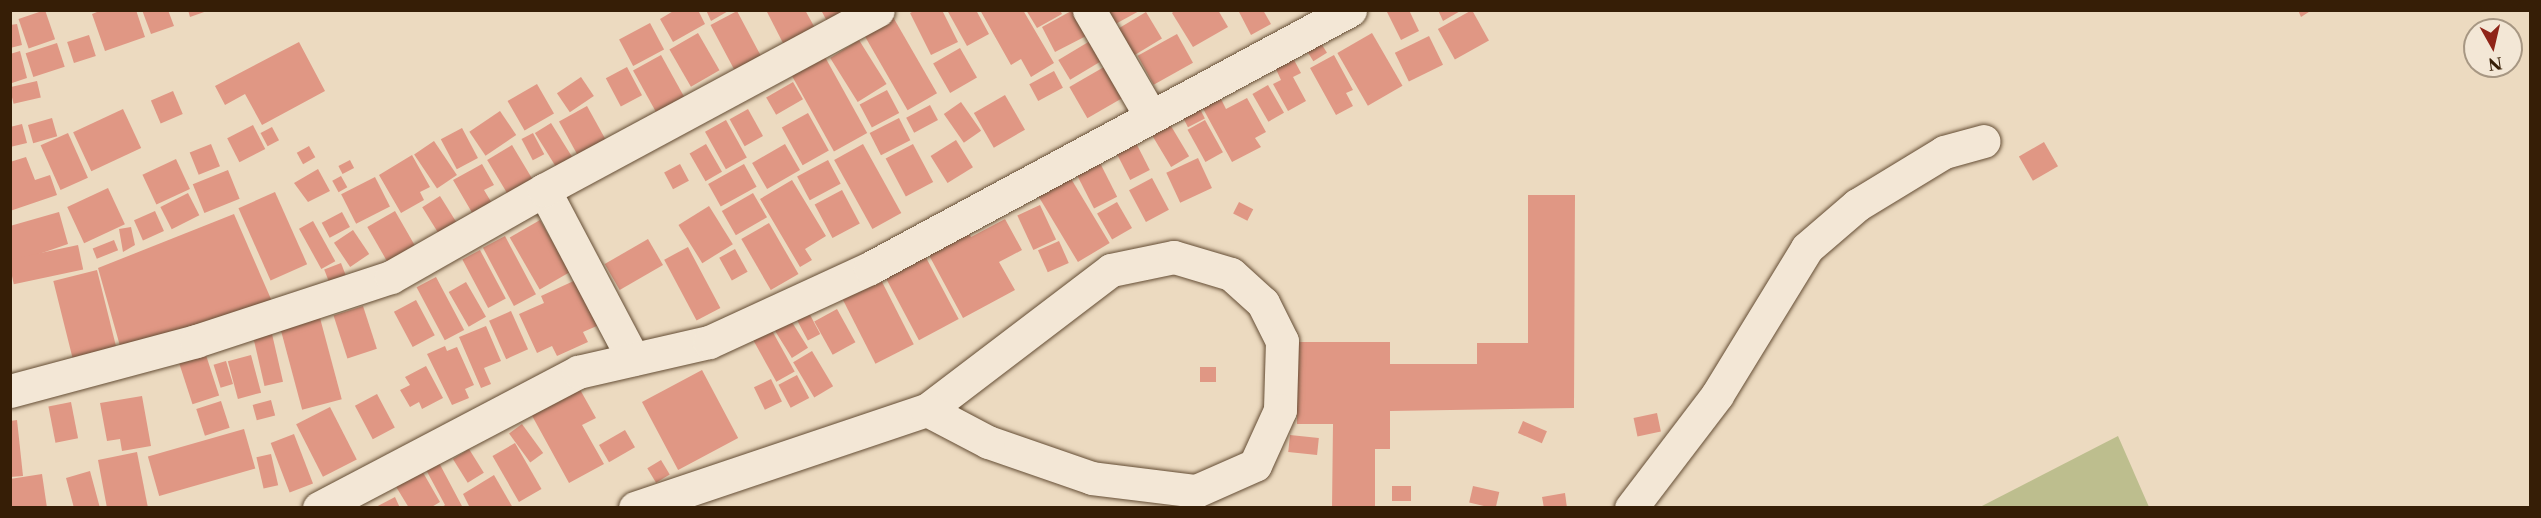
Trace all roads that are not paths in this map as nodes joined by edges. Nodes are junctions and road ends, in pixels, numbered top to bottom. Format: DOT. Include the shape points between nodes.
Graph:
graph roads {
  1 [pos="878,10"];
  2 [pos="1089,10"];
  3 [pos="1350,10"];
  4 [pos="1150,115"];
  5 [pos="1984,141"];
  6 [pos="544,190"];
  7 [pos="633,359"];
  8 [pos="10,391"];
  9 [pos="927,410"];
  10 [pos="1202,499"];
  11 [pos="319,507"];
  12 [pos="635,507"];
  13 [pos="1631,507"];
  1 -- 6 [label="street"];
  2 -- 4 [label="street"];
  3 -- 4 [label="street"];
  4 -- 7 [label="street" via="870,268 709,342"];
  5 -- 13 [label="street" via="1944,153 1857,205 1807,248 1718,395"];
  6 -- 7 [label="street"];
  6 -- 8 [label="street" via="391,277 196,341"];
  7 -- 11 [label="street" via="578,372"];
  9 -- 10 [label="street" via="988,442 1092,478"];
  9 -- 10 [label="street" via="1111,270 1174,257 1231,274 1263,303 1282,341 1280,410 1255,465"];
  9 -- 12 [label="street"];
}
